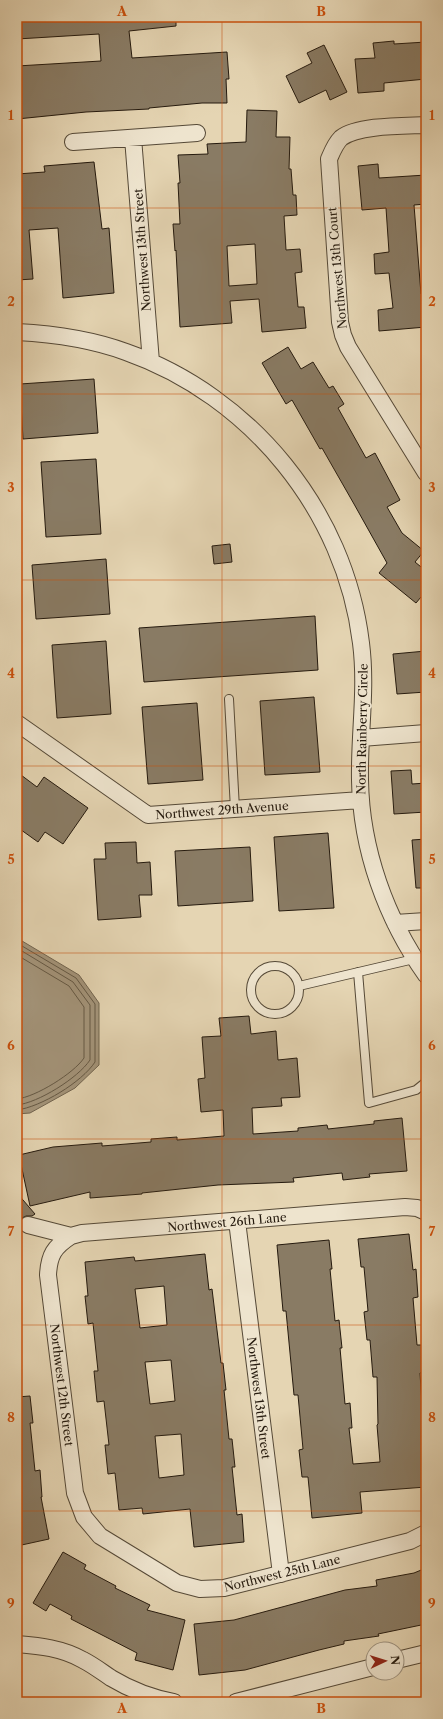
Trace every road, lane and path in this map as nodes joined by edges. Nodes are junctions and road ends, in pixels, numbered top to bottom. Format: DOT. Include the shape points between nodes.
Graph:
graph roads {
  1 [pos="426,125"];
  2 [pos="197,133"];
  3 [pos="133,138"];
  4 [pos="73,142"];
  5 [pos="17,332"];
  6 [pos="150,362"];
  7 [pos="426,473"];
  8 [pos="229,700"];
  9 [pos="17,723"];
  10 [pos="426,732"];
  11 [pos="361,738"];
  12 [pos="361,800"];
  13 [pos="235,809"];
  14 [pos="426,921"];
  15 [pos="394,923"];
  16 [pos="414,959"];
  17 [pos="358,972"];
  18 [pos="426,975"];
  19 [pos="299,986"];
  20 [pos="426,1082"];
  21 [pos="426,1212"];
  22 [pos="237,1221"];
  23 [pos="28,1225"];
  24 [pos="71,1236"];
  25 [pos="426,1532"];
  26 [pos="100,1536"];
  27 [pos="281,1574"];
  28 [pos="17,1644"];
  29 [pos="426,1653"];
  30 [pos="405,1658"];
  31 [pos="365,1670"];
  32 [pos="282,1696"];
  33 [pos="174,1702"];
  34 [pos="236,1702"];
  1 -- 7 [label="street, Northwest 13th Court" via="351,132 333,148 329,159 343,335"];
  2 -- 3 [label="street"];
  3 -- 4 [label="street"];
  3 -- 6 [label="street, Northwest 13th Street"];
  5 -- 6 [label="street, North Rainberry Circle" via="85,340"];
  6 -- 11 [label="street, North Rainberry Circle" via="168,369 226,406 257,434 285,464 323,522 345,574 361,641 364,689"];
  8 -- 13 [label="lane"];
  9 -- 13 [label="street, Northwest 29th Avenue" via="148,815"];
  10 -- 11 [label="street"];
  11 -- 12 [label="street, North Rainberry Circle"];
  12 -- 13 [label="street, Northwest 29th Avenue"];
  12 -- 15 [label="street, North Rainberry Circle" via="366,839 373,866"];
  14 -- 15 [label="street"];
  15 -- 16 [label="street, North Rainberry Circle"];
  16 -- 17 [label="lane"];
  16 -- 18 [label="street, North Rainberry Circle"];
  17 -- 19 [label="lane"];
  17 -- 20 [label="lane" via="369,1103 416,1090"];
  19 -- 19 [label="lane" via="292,973 279,966 271,966 258,972 250,986 250,994 264,1012 278,1015 292,1008 299,994"];
  21 -- 22 [label="street, Northwest 26th Lane" via="405,1207"];
  22 -- 24 [label="street, Northwest 26th Lane"];
  22 -- 27 [label="street, Northwest 13th Street"];
  23 -- 24 [label="street, Northwest 26th Lane"];
  24 -- 26 [label="street, Northwest 12th Street" via="53,1251 48,1275 75,1493 84,1517"];
  25 -- 27 [label="street, Northwest 25th Lane" via="410,1540"];
  26 -- 27 [label="street, Northwest 25th Lane" via="166,1578 200,1589 224,1588"];
  28 -- 33 [label="street" via="61,1650 82,1659 135,1691"];
  29 -- 30 [label="street"];
  31 -- 32 [label="street"];
  32 -- 34 [label="street"];
}
